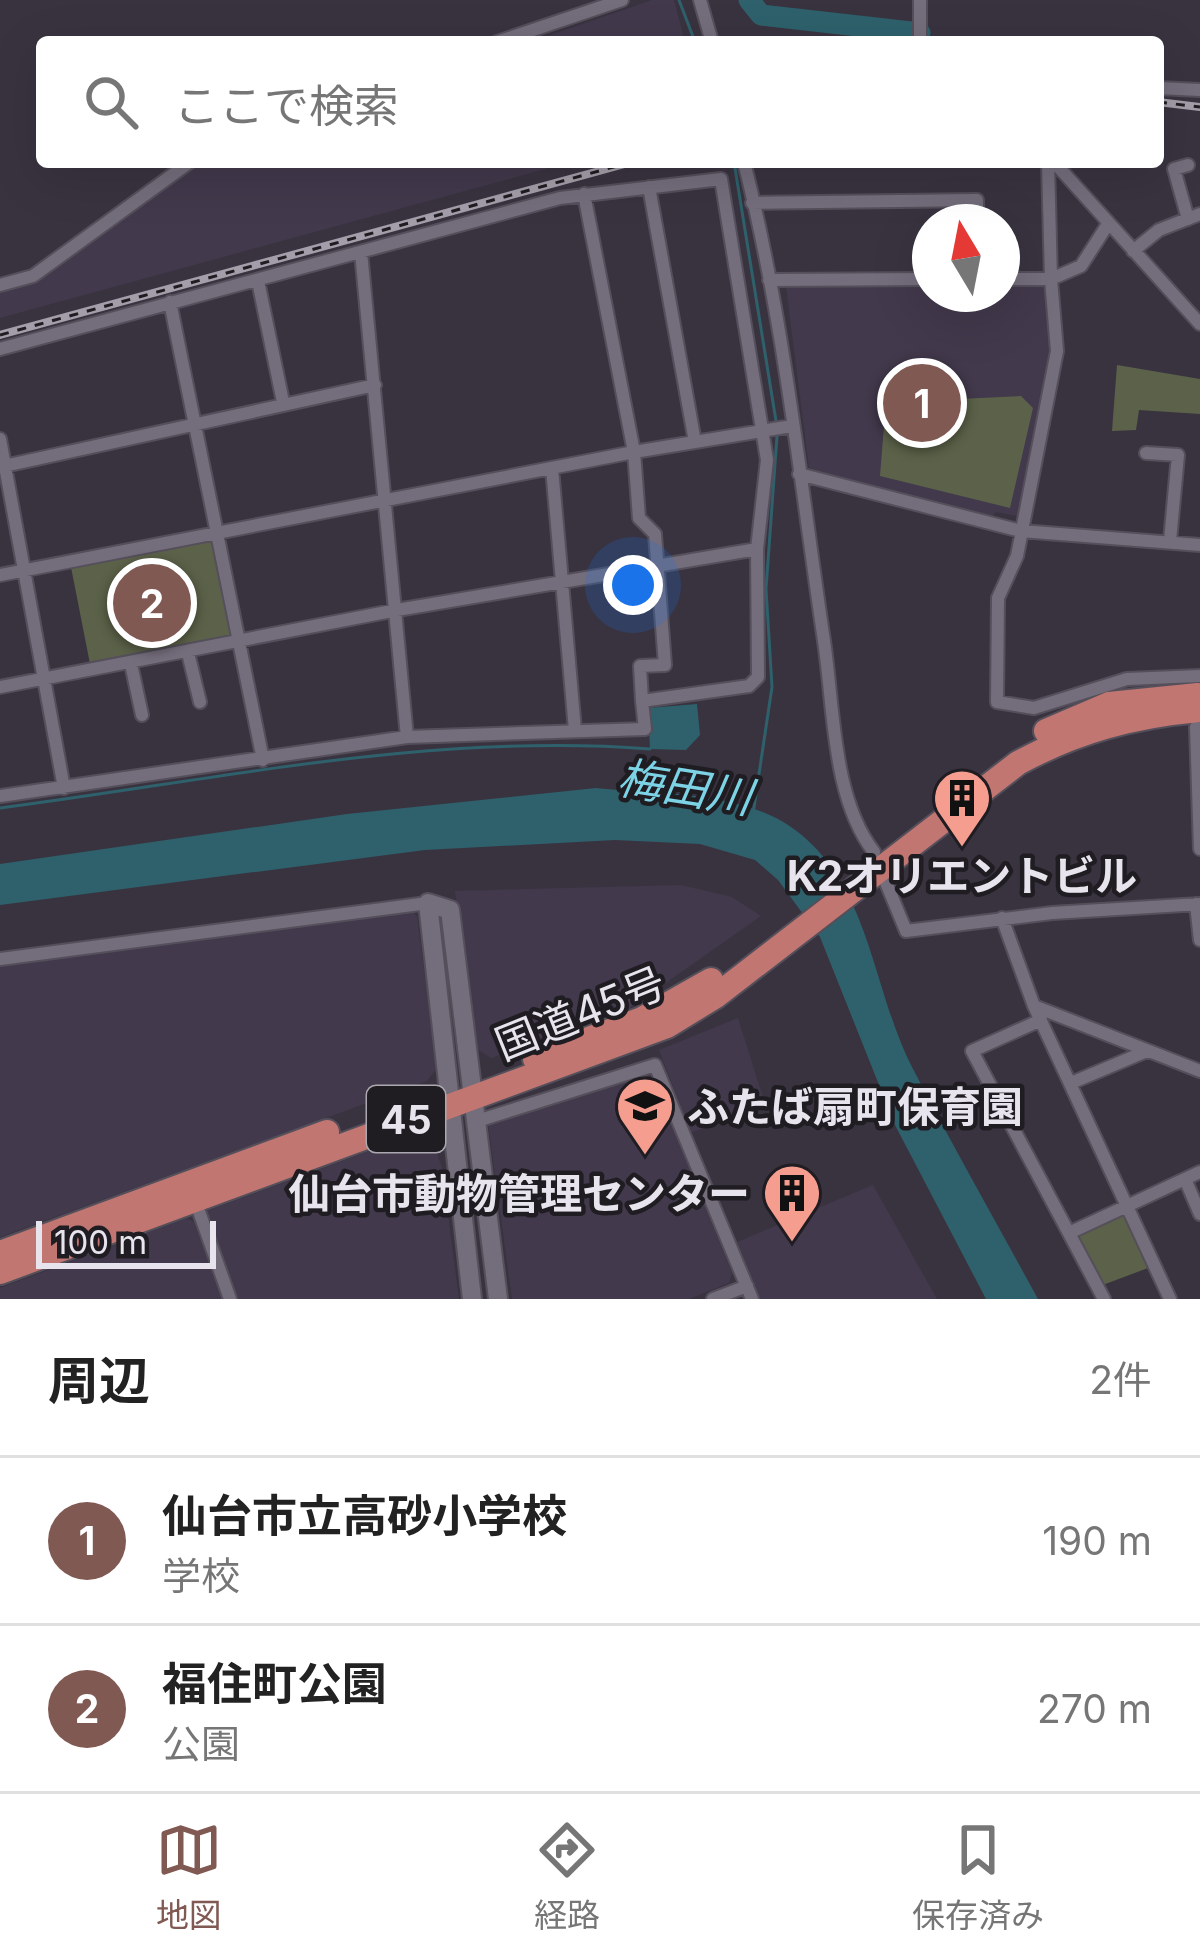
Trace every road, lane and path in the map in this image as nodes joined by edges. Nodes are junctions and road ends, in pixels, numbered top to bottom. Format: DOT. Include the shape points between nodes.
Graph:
graph roads {
  1 [pos="622,0"];
  2 [pos="700,0"];
  3 [pos="920,0"];
  4 [pos="515,36"];
  5 [pos="710,36"];
  6 [pos="920,36"];
  7 [pos="1164,88"];
  8 [pos="1200,89"];
  9 [pos="1188,165"];
  10 [pos="182,168"];
  11 [pos="745,168"];
  12 [pos="1051,168"];
  13 [pos="1057,168"];
  14 [pos="649,187"];
  15 [pos="584,194"];
  16 [pos="752,202"];
  17 [pos="977,204"];
  18 [pos="1194,217"];
  19 [pos="1108,224"];
  20 [pos="1133,251"];
  21 [pos="361,252"];
  22 [pos="912,279"];
  23 [pos="1020,279"];
  24 [pos="1051,279"];
  25 [pos="769,280"];
  26 [pos="259,281"];
  27 [pos="0,285"];
  28 [pos="170,302"];
  29 [pos="1200,324"];
  30 [pos="0,349"];
  31 [pos="375,385"];
  32 [pos="283,402"];
  33 [pos="194,421"];
  34 [pos="789,426"];
  35 [pos="765,430"];
  36 [pos="0,439"];
  37 [pos="695,442"];
  38 [pos="634,452"];
  39 [pos="1146,453"];
  40 [pos="3,466"];
  41 [pos="552,468"];
  42 [pos="799,474"];
  43 [pos="387,500"];
  44 [pos="218,530"];
  45 [pos="1021,531"];
  46 [pos="1170,541"];
  47 [pos="1200,544"];
  48 [pos="757,549"];
  49 [pos="659,564"];
  50 [pos="23,570"];
  51 [pos="0,574"];
  52 [pos="565,580"];
  53 [pos="397,610"];
  54 [pos="240,643"];
  55 [pos="188,653"];
  56 [pos="131,664"];
  57 [pos="1200,676"];
  58 [pos="44,679"];
  59 [pos="0,688"];
  60 [pos="1200,695"];
  61 [pos="642,701"];
  62 [pos="200,702"];
  63 [pos="142,715"];
  64 [pos="1198,718"];
  65 [pos="575,730"];
  66 [pos="407,737"];
  67 [pos="262,760"];
  68 [pos="64,788"];
  69 [pos="0,796"];
  70 [pos="1200,849"];
  71 [pos="872,864"];
  72 [pos="428,903"];
  73 [pos="1198,904"];
  74 [pos="1002,918"];
  75 [pos="1200,940"];
  76 [pos="0,959"];
  77 [pos="1034,1006"];
  78 [pos="1041,1020"];
  79 [pos="1148,1051"];
  80 [pos="1200,1071"];
  81 [pos="1071,1083"];
  82 [pos="464,1098"];
  83 [pos="1200,1172"];
  84 [pos="1184,1179"];
  85 [pos="195,1200"];
  86 [pos="1126,1205"];
  87 [pos="1200,1214"];
  88 [pos="1069,1233"];
  89 [pos="0,1253"];
  90 [pos="0,1272"];
  91 [pos="750,1293"];
  92 [pos="230,1299"];
  93 [pos="472,1299"];
  94 [pos="498,1299"];
  95 [pos="712,1299"];
  96 [pos="1103,1299"];
  97 [pos="1170,1299"];
  1 -- 4 [label="street"];
  2 -- 5 [label="street"];
  3 -- 6 [label="street"];
  7 -- 8 [label="street"];
  9 -- 18 [label="street" via="1174,169"];
  10 -- 27 [label="street" via="34,276"];
  11 -- 16 [label="street"];
  12 -- 24 [label="street"];
  13 -- 19 [label="street"];
  14 -- 15 [label="street"];
  14 -- 35 [label="street" via="721,179"];
  14 -- 37 [label="street"];
  15 -- 21 [label="street"];
  15 -- 38 [label="street"];
  16 -- 17 [label="street"];
  16 -- 25 [label="street"];
  18 -- 20 [label="street"];
  19 -- 20 [label="street"];
  19 -- 24 [label="street" via="1081,266"];
  20 -- 29 [label="street"];
  21 -- 26 [label="street"];
  21 -- 31 [label="street"];
  22 -- 25 [label="street"];
  23 -- 24 [label="street"];
  24 -- 45 [label="street" via="1057,351"];
  25 -- 34 [label="street"];
  26 -- 28 [label="street"];
  26 -- 32 [label="street"];
  28 -- 30 [label="street"];
  28 -- 33 [label="street"];
  31 -- 32 [label="street"];
  31 -- 43 [label="street"];
  32 -- 33 [label="street"];
  33 -- 40 [label="street"];
  33 -- 44 [label="street"];
  34 -- 35 [label="street"];
  34 -- 42 [label="street"];
  35 -- 37 [label="street"];
  35 -- 48 [label="street"];
  36 -- 40 [label="street"];
  37 -- 38 [label="street"];
  38 -- 41 [label="street"];
  38 -- 49 [label="street" via="639,518 655,534"];
  39 -- 46 [label="street" via="1178,455"];
  40 -- 50 [label="street"];
  41 -- 43 [label="street"];
  41 -- 52 [label="street"];
  42 -- 45 [label="street"];
  42 -- 71 [label="street" via="840,752"];
  43 -- 44 [label="street"];
  43 -- 53 [label="street"];
  44 -- 50 [label="street"];
  44 -- 54 [label="street"];
  45 -- 46 [label="street"];
  45 -- 57 [label="street" via="998,598 997,702 1034,708 1127,679"];
  46 -- 47 [label="street"];
  48 -- 49 [label="street"];
  48 -- 61 [label="street" via="758,677 744,688"];
  49 -- 52 [label="street"];
  49 -- 61 [label="street" via="664,665 640,666"];
  50 -- 51 [label="street"];
  50 -- 58 [label="street"];
  52 -- 53 [label="street"];
  52 -- 65 [label="street"];
  53 -- 54 [label="street"];
  53 -- 66 [label="street"];
  54 -- 55 [label="street"];
  54 -- 67 [label="street"];
  55 -- 56 [label="street"];
  55 -- 62 [label="street"];
  56 -- 58 [label="street"];
  56 -- 63 [label="street"];
  58 -- 59 [label="street"];
  58 -- 68 [label="street"];
  60 -- 71 [label="highway, 国道45号 / 45" via="1108,704 1071,718 1010,751"];
  61 -- 65 [label="street" via="645,729"];
  64 -- 70 [label="street"];
  64 -- 71 [label="highway, 国道45号 / 45" via="1118,721 1070,737"];
  65 -- 66 [label="street"];
  66 -- 67 [label="street"];
  67 -- 68 [label="street"];
  68 -- 69 [label="street"];
  71 -- 74 [label="street" via="906,931"];
  71 -- 82 [label="highway, 国道45号 / 45" via="674,1003"];
  72 -- 76 [label="street"];
  72 -- 82 [label="street"];
  73 -- 74 [label="street"];
  73 -- 75 [label="street"];
  74 -- 77 [label="street"];
  77 -- 78 [label="street"];
  77 -- 79 [label="street"];
  78 -- 81 [label="street"];
  78 -- 88 [label="street" via="972,1051"];
  79 -- 80 [label="street"];
  79 -- 81 [label="street"];
  81 -- 86 [label="street"];
  82 -- 85 [label="highway, 国道45号 / 45"];
  82 -- 89 [label="highway, 国道45号 / 45"];
  82 -- 91 [label="street" via="655,1065"];
  82 -- 93 [label="street"];
  82 -- 94 [label="street"];
  83 -- 84 [label="street"];
  84 -- 86 [label="street"];
  84 -- 87 [label="street"];
  85 -- 90 [label="highway, 国道45号 / 45"];
  85 -- 92 [label="street"];
  86 -- 88 [label="street"];
  86 -- 97 [label="street"];
  88 -- 96 [label="street"];
  91 -- 95 [label="street"];
}
